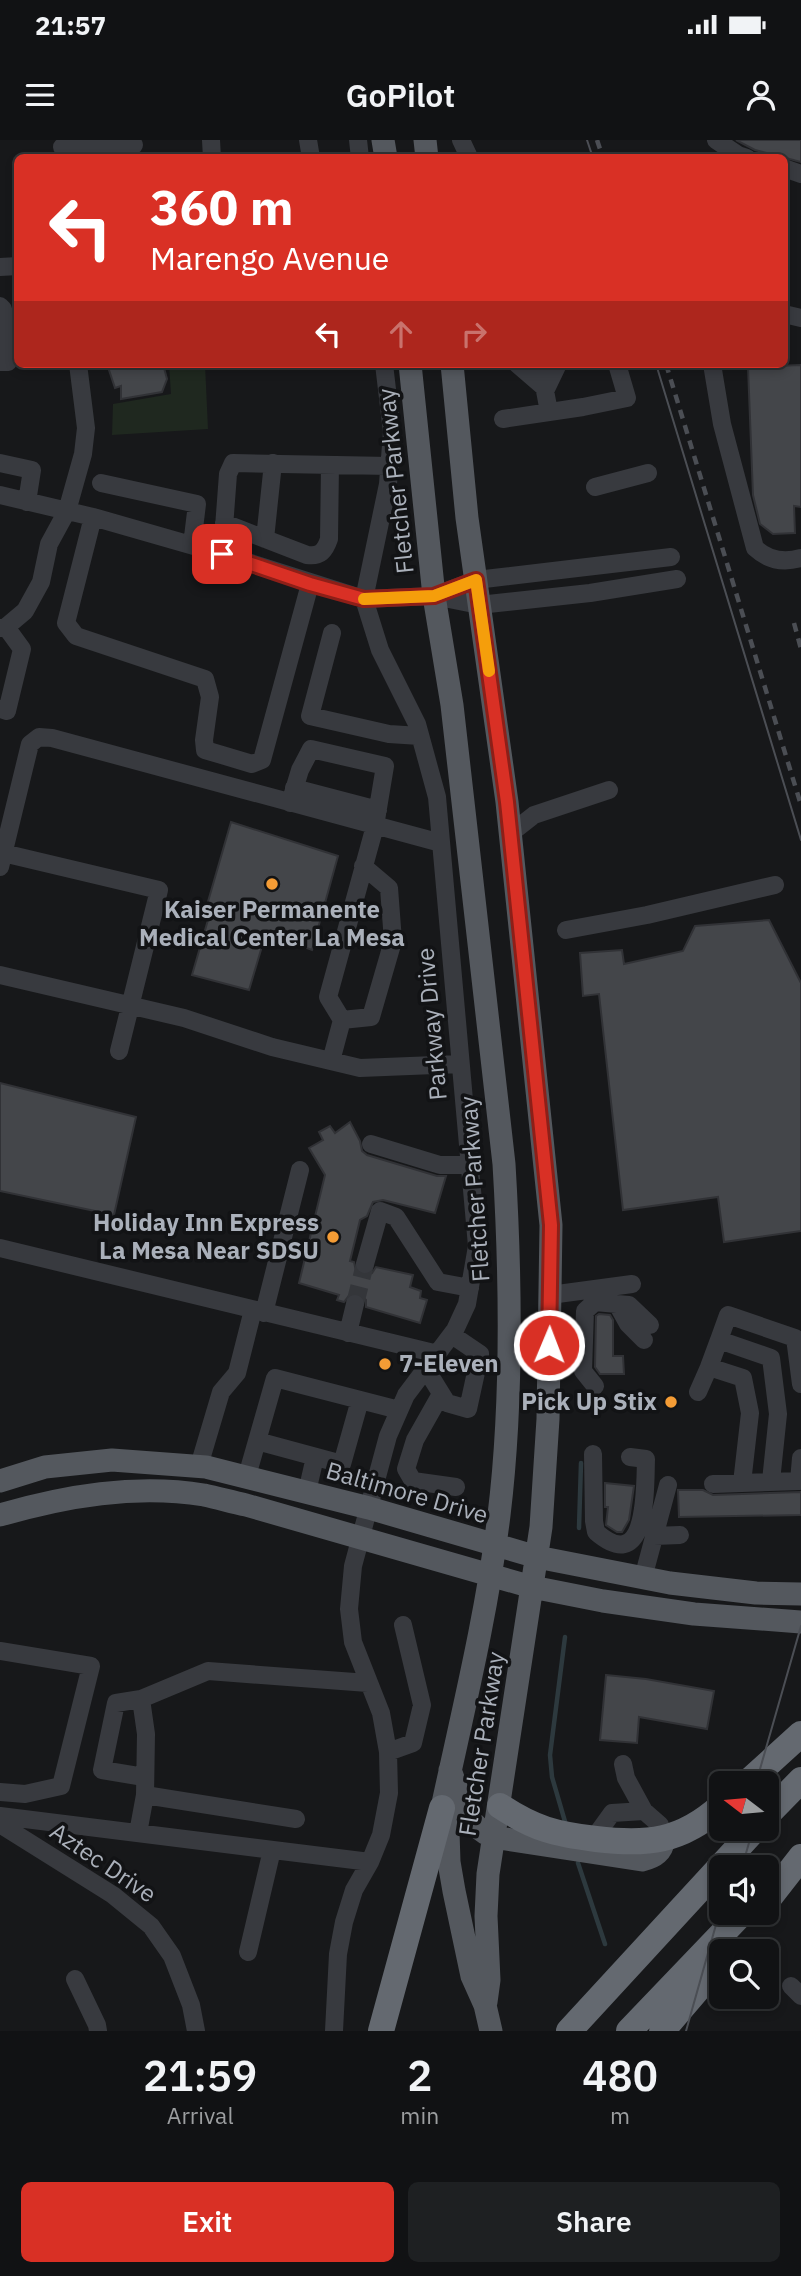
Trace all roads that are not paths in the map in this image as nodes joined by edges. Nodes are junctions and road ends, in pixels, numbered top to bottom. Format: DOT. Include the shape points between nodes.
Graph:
graph roads {
  1 [pos="716,140"];
  2 [pos="134,145"];
  3 [pos="62,148"];
  4 [pos="737,154"];
  5 [pos="0,306"];
  6 [pos="0,362"];
  7 [pos="78,368"];
  8 [pos="384,368"];
  9 [pos="410,368"];
  10 [pos="452,368"];
  11 [pos="522,368"];
  12 [pos="529,368"];
  13 [pos="547,368"];
  14 [pos="618,368"];
  15 [pos="713,368"];
  16 [pos="546,388"];
  17 [pos="549,412"];
  18 [pos="503,419"];
  19 [pos="0,463"];
  20 [pos="273,463"];
  21 [pos="330,465"];
  22 [pos="390,466"];
  23 [pos="648,473"];
  24 [pos="101,483"];
  25 [pos="595,487"];
  26 [pos="0,495"];
  27 [pos="27,502"];
  28 [pos="67,511"];
  29 [pos="93,517"];
  30 [pos="224,523"];
  31 [pos="265,538"];
  32 [pos="192,545"];
  33 [pos="222,554"];
  34 [pos="671,557"];
  35 [pos="801,558"];
  36 [pos="677,579"];
  37 [pos="476,580"];
  38 [pos="310,584"];
  39 [pos="434,596"];
  40 [pos="364,599"];
  41 [pos="479,605"];
  42 [pos="3,627"];
  43 [pos="332,633"];
  44 [pos="0,709"];
  45 [pos="420,736"];
  46 [pos="609,790"];
  47 [pos="292,796"];
  48 [pos="377,818"];
  49 [pos="511,833"];
  50 [pos="441,843"];
  51 [pos="2,860"];
  52 [pos="363,866"];
  53 [pos="775,885"];
  54 [pos="566,930"];
  55 [pos="0,975"];
  56 [pos="131,1005"];
  57 [pos="342,1020"];
  58 [pos="119,1051"];
  59 [pos="331,1061"];
  60 [pos="460,1064"];
  61 [pos="371,1144"];
  62 [pos="470,1165"];
  63 [pos="300,1170"];
  64 [pos="0,1248"];
  65 [pos="365,1264"];
  66 [pos="632,1284"];
  67 [pos="470,1288"];
  68 [pos="550,1295"];
  69 [pos="355,1304"];
  70 [pos="258,1311"];
  71 [pos="348,1332"];
  72 [pos="647,1333"];
  73 [pos="452,1335"];
  74 [pos="719,1340"];
  75 [pos="438,1354"];
  76 [pos="709,1367"];
  77 [pos="426,1369"];
  78 [pos="801,1384"];
  79 [pos="596,1387"];
  80 [pos="698,1392"];
  81 [pos="441,1394"];
  82 [pos="360,1400"];
  83 [pos="399,1410"];
  84 [pos="257,1441"];
  85 [pos="593,1454"];
  86 [pos="315,1457"];
  87 [pos="630,1457"];
  88 [pos="801,1458"];
  89 [pos="199,1466"];
  90 [pos="247,1476"];
  91 [pos="0,1481"];
  92 [pos="771,1481"];
  93 [pos="742,1483"];
  94 [pos="713,1484"];
  95 [pos="668,1485"];
  96 [pos="456,1487"];
  97 [pos="307,1492"];
  98 [pos="369,1508"];
  99 [pos="0,1515"];
  100 [pos="680,1535"];
  101 [pos="654,1536"];
  102 [pos="361,1538"];
  103 [pos="494,1546"];
  104 [pos="537,1557"];
  105 [pos="490,1574"];
  106 [pos="643,1578"];
  107 [pos="531,1587"];
  108 [pos="801,1594"];
  109 [pos="801,1622"];
  110 [pos="403,1625"];
  111 [pos="0,1651"];
  112 [pos="368,1683"];
  113 [pos="141,1699"];
  114 [pos="801,1734"];
  115 [pos="388,1752"];
  116 [pos="450,1770"];
  117 [pos="760,1771"];
  118 [pos="801,1780"];
  119 [pos="144,1786"];
  120 [pos="0,1792"];
  121 [pos="779,1803"];
  122 [pos="500,1806"];
  123 [pos="443,1808"];
  124 [pos="644,1811"];
  125 [pos="612,1813"];
  126 [pos="709,1815"];
  127 [pos="0,1816"];
  128 [pos="296,1819"];
  129 [pos="0,1824"];
  130 [pos="138,1833"];
  131 [pos="493,1837"];
  132 [pos="594,1839"];
  133 [pos="664,1839"];
  134 [pos="744,1841"];
  135 [pos="272,1850"];
  136 [pos="801,1854"];
  137 [pos="370,1862"];
  138 [pos="779,1875"];
  139 [pos="779,1884"];
  140 [pos="731,1925"];
  141 [pos="749,1925"];
  142 [pos="738,1939"];
  143 [pos="248,1952"];
  144 [pos="709,1976"];
  145 [pos="75,1979"];
  146 [pos="485,2005"];
  147 [pos="98,2031"];
  148 [pos="196,2031"];
  149 [pos="334,2031"];
  150 [pos="380,2031"];
  151 [pos="491,2031"];
  152 [pos="569,2031"];
  153 [pos="629,2031"];
  154 [pos="663,2031"];
  1 -- 4 [label="street"];
  2 -- 3 [label="street"];
  5 -- 6 [label="street" via="8,362"];
  7 -- 28 [label="street" via="86,428"];
  8 -- 22 [label="street, Parkway Drive" via="392,432"];
  9 -- 39 [label="main road, Fletcher Parkway"];
  10 -- 37 [label="main road, Fletcher Parkway"];
  11 -- 16 [label="street"];
  12 -- 16 [label="street"];
  13 -- 16 [label="street"];
  14 -- 17 [label="street" via="627,398"];
  15 -- 35 [label="street" via="722,424 755,548 772,559 787,562"];
  16 -- 17 [label="street"];
  17 -- 18 [label="street"];
  19 -- 27 [label="street" via="32,470"];
  20 -- 21 [label="street"];
  20 -- 30 [label="street" via="233,463"];
  20 -- 31 [label="street"];
  21 -- 22 [label="street"];
  21 -- 31 [label="street" via="326,547 314,556 307,555"];
  22 -- 40 [label="street, Parkway Drive"];
  23 -- 25 [label="street"];
  24 -- 32 [label="street" via="197,504"];
  26 -- 27 [label="street"];
  27 -- 28 [label="street"];
  28 -- 29 [label="street"];
  28 -- 42 [label="street" via="49,544 41,582 25,611"];
  29 -- 32 [label="street"];
  29 -- 38 [label="street" via="66,623 76,636 205,679 210,697 205,750 252,764 262,760"];
  30 -- 31 [label="street"];
  30 -- 33 [label="street"];
  32 -- 33 [label="street"];
  33 -- 38 [label="street"];
  34 -- 37 [label="street"];
  36 -- 41 [label="street"];
  37 -- 39 [label="street"];
  37 -- 41 [label="main road, Fletcher Parkway"];
  38 -- 40 [label="street"];
  39 -- 40 [label="street"];
  39 -- 41 [label="street"];
  39 -- 103 [label="main road, Fletcher Parkway" via="452,705 504,1164 507,1412"];
  40 -- 45 [label="street, Parkway Drive" via="380,650"];
  41 -- 49 [label="main road, Fletcher Parkway"];
  42 -- 44 [label="street" via="22,649 7,711"];
  43 -- 45 [label="street" via="310,716 389,734"];
  45 -- 50 [label="street, Parkway Drive" via="437,797"];
  46 -- 49 [label="street" via="531,816"];
  47 -- 48 [label="street"];
  47 -- 48 [label="street" via="311,749 385,766"];
  47 -- 51 [label="street" via="39,737 30,744"];
  48 -- 50 [label="street"];
  48 -- 52 [label="street"];
  49 -- 68 [label="main road, Fletcher Parkway" via="551,1225"];
  50 -- 60 [label="street, Parkway Drive"];
  51 -- 56 [label="street" via="159,890"];
  52 -- 57 [label="street" via="328,997"];
  52 -- 57 [label="street" via="389,888 393,941 372,1017"];
  53 -- 54 [label="street"];
  55 -- 56 [label="street"];
  56 -- 58 [label="street"];
  56 -- 59 [label="street"];
  57 -- 59 [label="street"];
  59 -- 60 [label="street" via="360,1068"];
  60 -- 62 [label="street, Parkway Drive"];
  61 -- 62 [label="street" via="440,1164"];
  62 -- 67 [label="street, Parkway Drive" via="477,1246"];
  63 -- 70 [label="street"];
  64 -- 70 [label="street"];
  65 -- 67 [label="street" via="380,1211 396,1217 438,1282"];
  66 -- 68 [label="street"];
  67 -- 73 [label="street, Parkway Drive"];
  68 -- 104 [label="main road, Fletcher Parkway" via="548,1419"];
  69 -- 71 [label="street"];
  70 -- 71 [label="street"];
  70 -- 89 [label="street" via="237,1373 221,1392"];
  71 -- 75 [label="street"];
  72 -- 79 [label="street" via="628,1324 617,1304 594,1303 585,1311 583,1371"];
  73 -- 75 [label="street, Parkway Drive"];
  73 -- 81 [label="street" via="480,1354 468,1409 447,1403"];
  74 -- 76 [label="street"];
  74 -- 78 [label="street" via="728,1315 795,1338"];
  74 -- 92 [label="street" via="771,1358 778,1414"];
  75 -- 77 [label="street, Parkway Drive"];
  76 -- 80 [label="street"];
  76 -- 93 [label="street" via="743,1378 750,1413"];
  77 -- 81 [label="street"];
  77 -- 83 [label="street, Parkway Drive"];
  81 -- 96 [label="street" via="415,1440 406,1469 413,1481"];
  82 -- 83 [label="street"];
  82 -- 84 [label="street" via="275,1378"];
  82 -- 86 [label="street" via="342,1464"];
  83 -- 98 [label="street, Parkway Drive"];
  84 -- 86 [label="street"];
  84 -- 90 [label="street"];
  85 -- 87 [label="street" via="596,1532 625,1544 638,1532 646,1459"];
  86 -- 97 [label="street"];
  88 -- 92 [label="street" via="799,1480"];
  89 -- 90 [label="main road, Baltimore Drive"];
  89 -- 91 [label="main road, Baltimore Drive" via="112,1460 45,1467"];
  90 -- 97 [label="main road, Baltimore Drive"];
  92 -- 93 [label="street"];
  93 -- 94 [label="street"];
  95 -- 101 [label="street"];
  97 -- 98 [label="main road, Baltimore Drive"];
  98 -- 102 [label="street, Parkway Drive"];
  98 -- 103 [label="main road, Baltimore Drive"];
  99 -- 102 [label="main road" via="55,1499 166,1492 204,1495"];
  100 -- 101 [label="street"];
  101 -- 106 [label="street"];
  102 -- 105 [label="main road"];
  102 -- 112 [label="street, Parkway Drive" via="349,1609 353,1642"];
  103 -- 104 [label="main road, Baltimore Drive"];
  103 -- 105 [label="main road, Fletcher Parkway"];
  104 -- 106 [label="main road, Baltimore Drive"];
  104 -- 107 [label="main road, Fletcher Parkway"];
  105 -- 107 [label="main road"];
  105 -- 116 [label="main road, Fletcher Parkway"];
  106 -- 108 [label="main road, Baltimore Drive" via="756,1593"];
  107 -- 109 [label="main road" via="694,1614"];
  107 -- 122 [label="main road, Fletcher Parkway"];
  110 -- 115 [label="street" via="422,1705 413,1742"];
  111 -- 120 [label="street" via="91,1666 61,1786 25,1794"];
  112 -- 113 [label="street" via="208,1671"];
  112 -- 115 [label="street, Parkway Drive" via="381,1713"];
  113 -- 119 [label="street" via="146,1734"];
  113 -- 119 [label="street" via="116,1703 102,1770"];
  114 -- 117 [label="highway"];
  115 -- 137 [label="street, Parkway Drive" via="389,1793"];
  116 -- 123 [label="main road, Fletcher Parkway"];
  116 -- 131 [label="main road" via="468,1819"];
  118 -- 121 [label="highway"];
  119 -- 128 [label="street"];
  119 -- 130 [label="street"];
  122 -- 131 [label="main road, Fletcher Parkway"];
  122 -- 132 [label="highway" via="534,1826"];
  123 -- 146 [label="main road, Fletcher Parkway" via="472,1976"];
  123 -- 150 [label="highway"];
  124 -- 125 [label="street"];
  124 -- 125 [label="street" via="625,1771"];
  124 -- 133 [label="street" via="660,1825"];
  125 -- 132 [label="street"];
  126 -- 133 [label="highway"];
  127 -- 130 [label="street"];
  129 -- 148 [label="street, Aztec Drive" via="113,1895 151,1926 172,1956"];
  130 -- 135 [label="street"];
  131 -- 133 [label="main road" via="642,1860 657,1855"];
  131 -- 146 [label="main road, Fletcher Parkway"];
  132 -- 133 [label="highway"];
  134 -- 152 [label="highway"];
  135 -- 137 [label="street"];
  135 -- 143 [label="street"];
  136 -- 138 [label="highway"];
  136 -- 139 [label="highway"];
  137 -- 149 [label="street, Parkway Drive" via="354,1890 344,1922"];
  140 -- 153 [label="highway"];
  141 -- 142 [label="highway"];
  144 -- 154 [label="highway"];
  145 -- 147 [label="street"];
  146 -- 151 [label="main road, Fletcher Parkway"];
}
